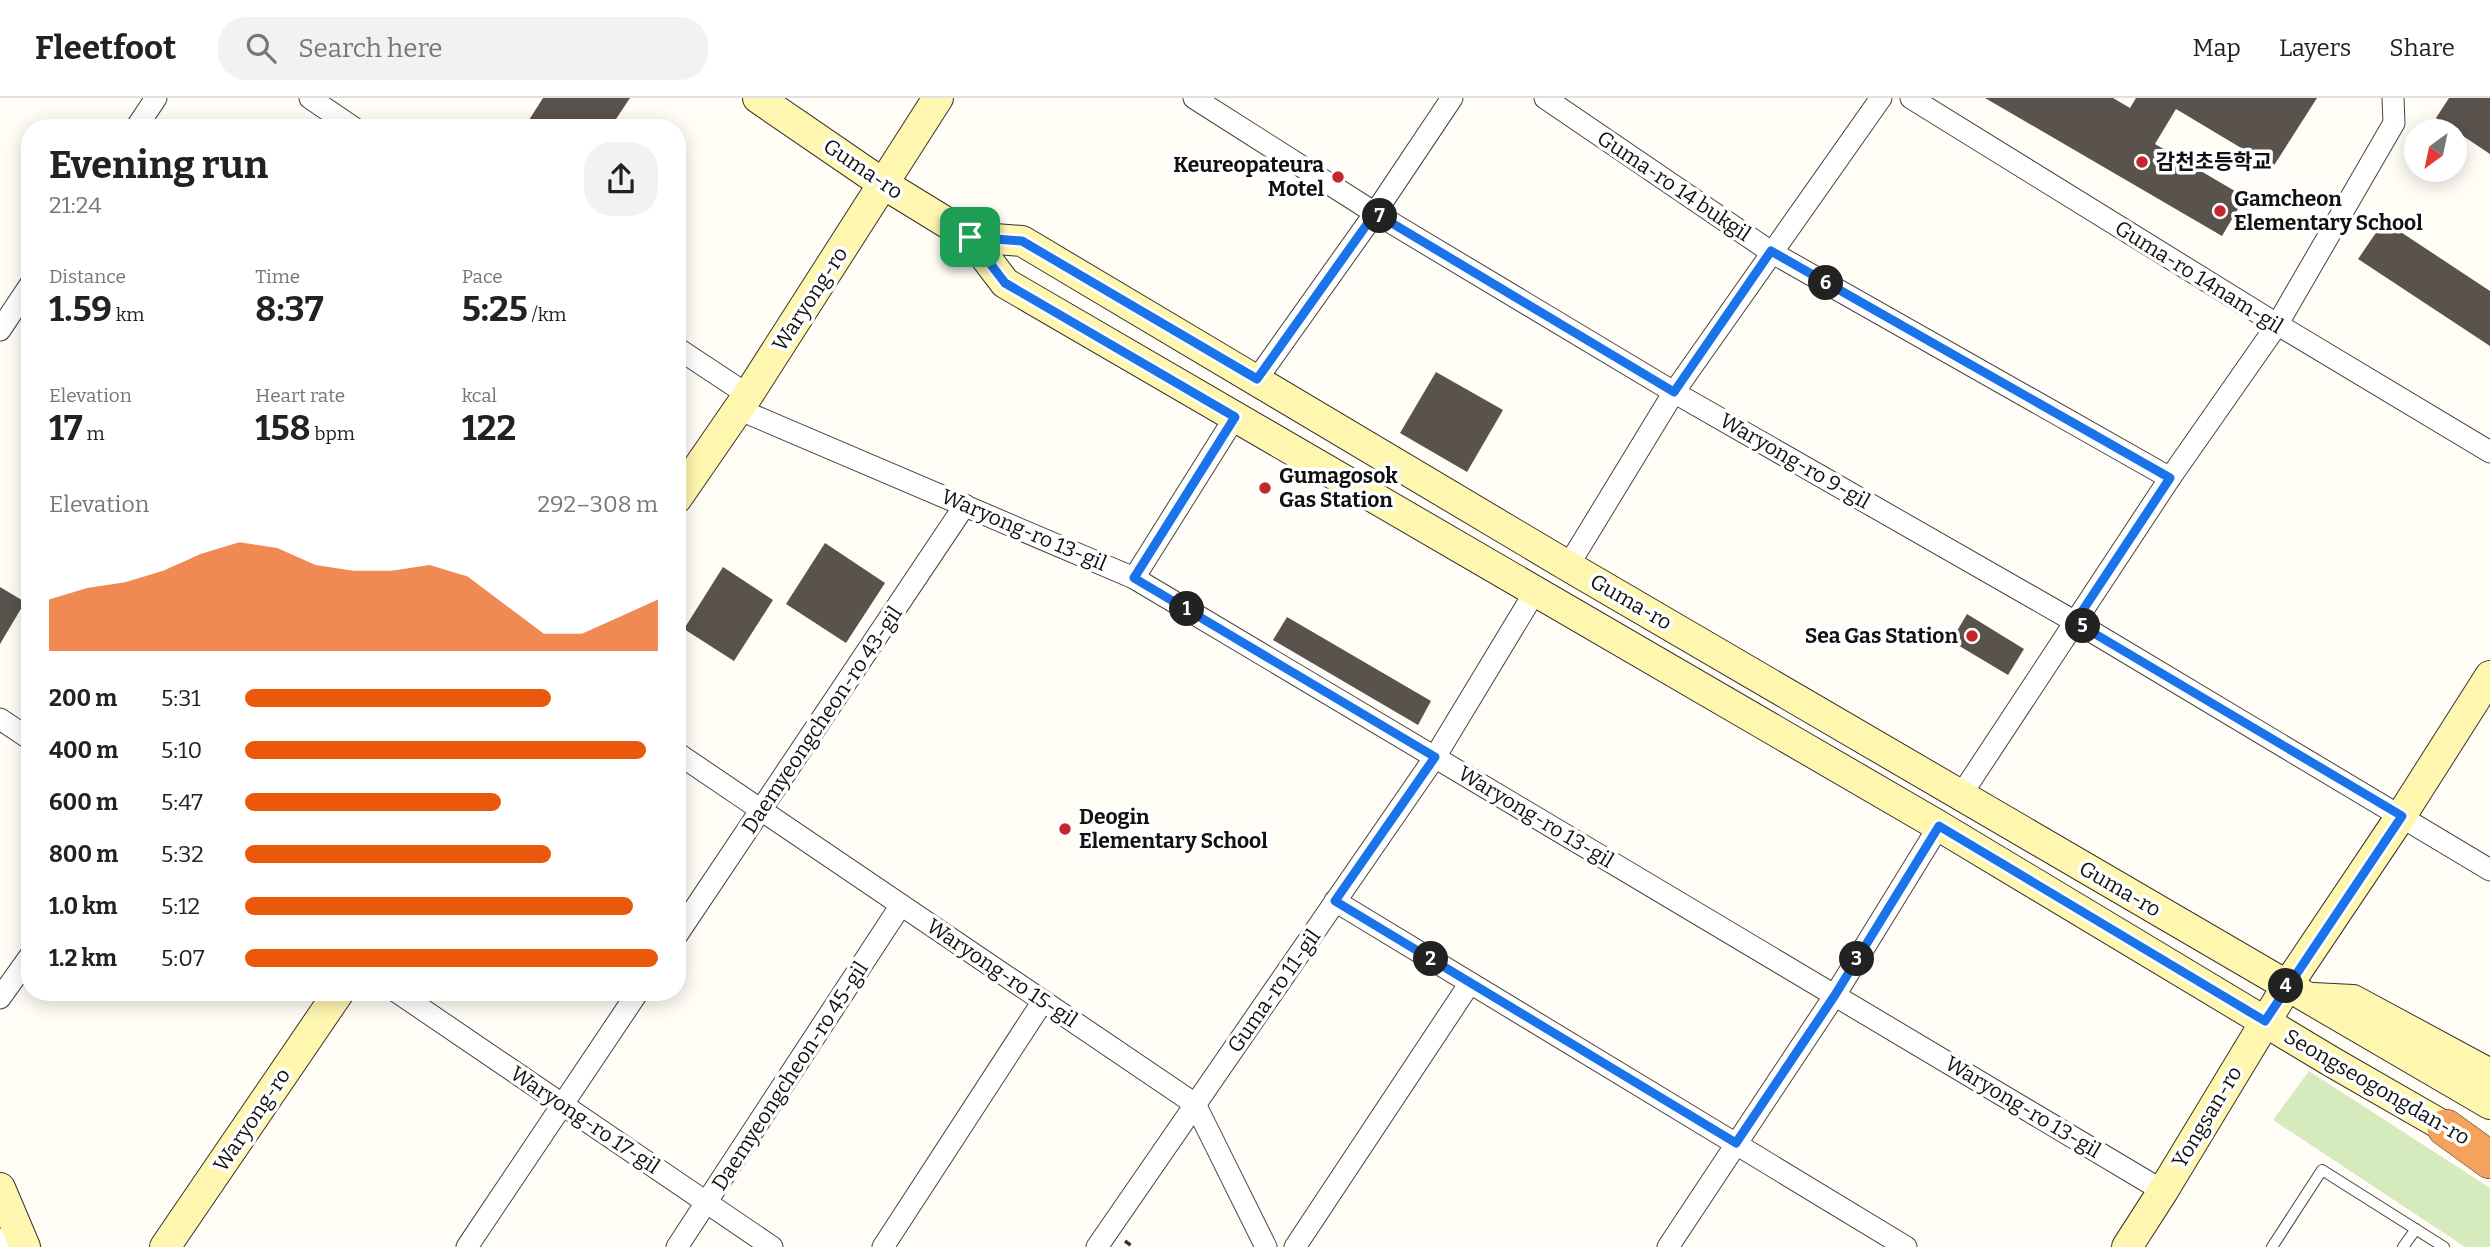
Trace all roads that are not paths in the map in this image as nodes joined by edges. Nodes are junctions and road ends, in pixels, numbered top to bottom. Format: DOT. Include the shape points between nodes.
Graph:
graph roads {
  1 [pos="156,98"];
  2 [pos="310,98"];
  3 [pos="758,98"];
  4 [pos="938,98"];
  5 [pos="1452,98"];
  6 [pos="1545,98"];
  7 [pos="1881,98"];
  8 [pos="1911,98"];
  9 [pos="2393,98"];
  10 [pos="1205,101"];
  11 [pos="142,119"];
  12 [pos="341,119"];
  13 [pos="882,183"];
  14 [pos="1375,213"];
  15 [pos="970,237"];
  16 [pos="1771,251"];
  17 [pos="21,303"];
  18 [pos="2277,325"];
  19 [pos="0,330"];
  20 [pos="686,355"];
  21 [pos="1257,379"];
  22 [pos="1674,392"];
  23 [pos="743,402"];
  24 [pos="1235,417"];
  25 [pos="2490,452"];
  26 [pos="2170,478"];
  27 [pos="686,485"];
  28 [pos="965,505"];
  29 [pos="1568,566"];
  30 [pos="1134,578"];
  31 [pos="1536,590"];
  32 [pos="2075,622"];
  33 [pos="2490,676"];
  34 [pos="0,719"];
  35 [pos="21,733"];
  36 [pos="1435,757"];
  37 [pos="686,759"];
  38 [pos="1961,795"];
  39 [pos="762,810"];
  40 [pos="2402,816"];
  41 [pos="1939,826"];
  42 [pos="2490,870"];
  43 [pos="1335,901"];
  44 [pos="901,905"];
  45 [pos="686,922"];
  46 [pos="21,969"];
  47 [pos="1470,983"];
  48 [pos="2296,992"];
  49 [pos="1835,995"];
  50 [pos="0,998"];
  51 [pos="333,1001"];
  52 [pos="410,1001"];
  53 [pos="632,1001"];
  54 [pos="1043,1001"];
  55 [pos="2265,1021"];
  56 [pos="2490,1074"];
  57 [pos="1195,1104"];
  58 [pos="2490,1104"];
  59 [pos="562,1105"];
  60 [pos="2446,1128"];
  61 [pos="1736,1143"];
  62 [pos="2490,1152"];
  63 [pos="2490,1160"];
  64 [pos="0,1188"];
  65 [pos="2163,1191"];
  66 [pos="707,1202"];
  67 [pos="2416,1229"];
  68 [pos="0,1239"];
  69 [pos="1881,1241"];
  70 [pos="11,1247"];
  71 [pos="25,1247"];
  72 [pos="164,1247"];
  73 [pos="467,1247"];
  74 [pos="677,1247"];
  75 [pos="772,1247"];
  76 [pos="883,1247"];
  77 [pos="1097,1247"];
  78 [pos="1266,1247"];
  79 [pos="1295,1247"];
  80 [pos="1668,1247"];
  81 [pos="1906,1247"];
  82 [pos="2127,1247"];
  83 [pos="2272,1247"];
  84 [pos="2403,1247"];
  85 [pos="2444,1247"];
  1 -- 11 [label="street"];
  2 -- 12 [label="street"];
  3 -- 13 [label="main road, Guma-ro"];
  4 -- 13 [label="main road, Waryong-ro"];
  5 -- 14 [label="street"];
  6 -- 16 [label="street, Guma-ro 14 bukgil"];
  7 -- 16 [label="street"];
  8 -- 18 [label="street, Guma-ro 14nam-gil"];
  9 -- 18 [label="street" via="2394,123"];
  10 -- 14 [label="street, Waryong-ro 9-gil"];
  13 -- 15 [label="main road, Guma-ro"];
  13 -- 23 [label="main road, Waryong-ro"];
  14 -- 21 [label="street"];
  14 -- 22 [label="street, Waryong-ro 9-gil"];
  15 -- 21 [label="main road, Guma-ro" via="1022,241"];
  15 -- 24 [label="main road, Guma-ro" via="1005,283"];
  16 -- 22 [label="street"];
  16 -- 26 [label="street, Guma-ro 14 bukgil"];
  17 -- 19 [label="street"];
  18 -- 25 [label="street, Guma-ro 14nam-gil"];
  18 -- 26 [label="street"];
  20 -- 23 [label="street, Waryong-ro 13-gil"];
  21 -- 29 [label="main road, Guma-ro"];
  22 -- 29 [label="street"];
  22 -- 32 [label="street, Waryong-ro 9-gil"];
  23 -- 27 [label="main road, Waryong-ro"];
  23 -- 28 [label="street, Waryong-ro 13-gil"];
  24 -- 30 [label="street"];
  24 -- 31 [label="main road, Guma-ro"];
  26 -- 32 [label="street"];
  28 -- 30 [label="street, Waryong-ro 13-gil"];
  28 -- 39 [label="street, Daemyeongcheon-ro 43-gil"];
  29 -- 38 [label="main road, Guma-ro"];
  30 -- 36 [label="street, Waryong-ro 13-gil"];
  31 -- 36 [label="street, Guma-ro 11-gil"];
  31 -- 41 [label="main road, Guma-ro"];
  32 -- 38 [label="street"];
  32 -- 40 [label="street, Waryong-ro 9-gil"];
  33 -- 40 [label="main road, Yongsan-ro"];
  34 -- 35 [label="street"];
  36 -- 43 [label="street, Guma-ro 11-gil"];
  36 -- 49 [label="street, Waryong-ro 13-gil"];
  37 -- 39 [label="street, Waryong-ro 15-gil"];
  38 -- 48 [label="main road, Guma-ro"];
  39 -- 44 [label="street, Waryong-ro 15-gil"];
  39 -- 45 [label="street, Daemyeongcheon-ro 43-gil"];
  40 -- 42 [label="street, Waryong-ro 9-gil"];
  40 -- 48 [label="main road, Yongsan-ro"];
  41 -- 49 [label="street"];
  41 -- 55 [label="main road, Guma-ro"];
  43 -- 47 [label="street"];
  43 -- 57 [label="street, Guma-ro 11-gil"];
  44 -- 54 [label="street, Waryong-ro 15-gil"];
  44 -- 66 [label="street, Daemyeongcheon-ro 45-gil"];
  46 -- 50 [label="street"];
  47 -- 61 [label="street"];
  47 -- 79 [label="street"];
  48 -- 55 [label="main road, Yongsan-ro"];
  48 -- 56 [label="main road" via="2353,1000"];
  48 -- 58 [label="main road, Seongseogongdan-ro"];
  49 -- 61 [label="street"];
  49 -- 65 [label="street, Waryong-ro 13-gil"];
  51 -- 72 [label="main road, Waryong-ro"];
  52 -- 59 [label="street, Waryong-ro 17-gil"];
  53 -- 59 [label="street"];
  54 -- 57 [label="street, Waryong-ro 15-gil"];
  54 -- 76 [label="street"];
  55 -- 60 [label="main road, Seongseogongdan-ro"];
  55 -- 65 [label="main road, Yongsan-ro"];
  57 -- 77 [label="street, Guma-ro 11-gil"];
  57 -- 78 [label="street, Waryong-ro 15-gil"];
  59 -- 66 [label="street, Waryong-ro 17-gil"];
  59 -- 73 [label="street"];
  60 -- 62 [label="main road, Seongseogongdan-ro"];
  60 -- 63 [label="highway"];
  61 -- 69 [label="street"];
  61 -- 80 [label="street"];
  64 -- 71 [label="main road"];
  65 -- 82 [label="main road, Yongsan-ro"];
  66 -- 74 [label="street, Daemyeongcheon-ro 45-gil"];
  66 -- 75 [label="street, Waryong-ro 17-gil"];
  67 -- 83 [label="lane" via="2322,1170"];
  67 -- 84 [label="lane"];
  67 -- 85 [label="lane"];
  68 -- 70 [label="street"];
  69 -- 81 [label="street"];
}
